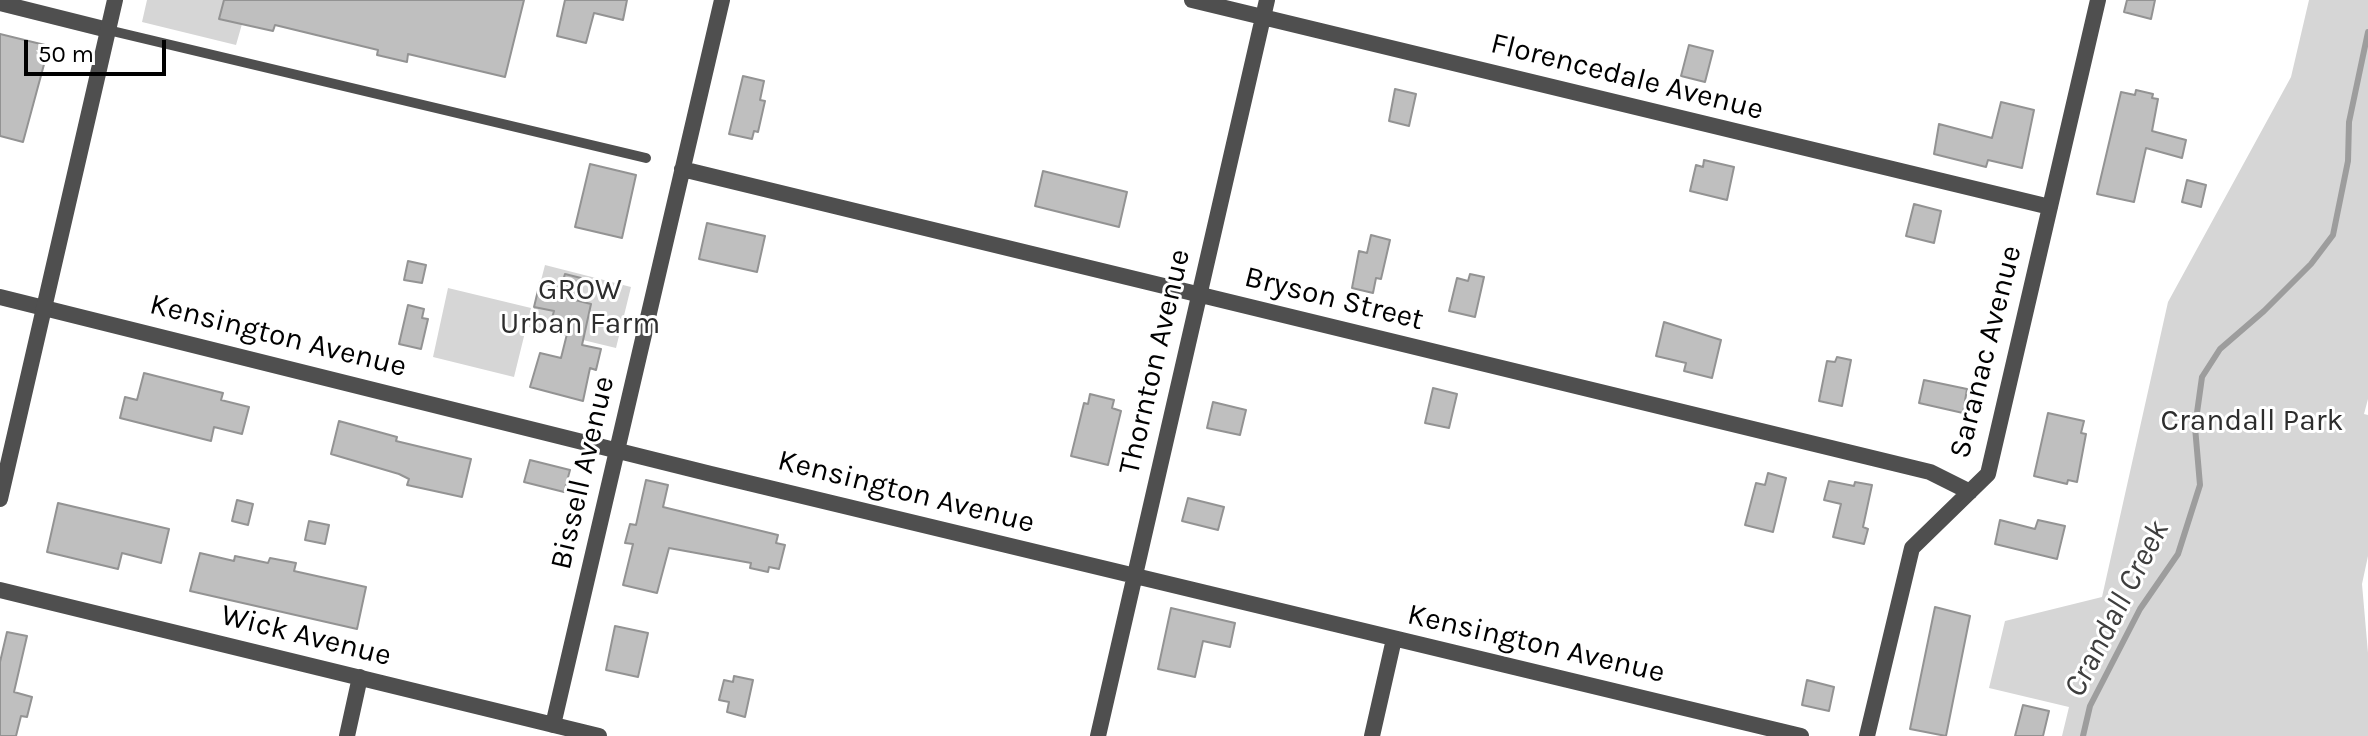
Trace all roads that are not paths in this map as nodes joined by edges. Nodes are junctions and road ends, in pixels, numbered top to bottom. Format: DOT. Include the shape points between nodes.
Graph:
graph roads {
  1 [pos="115,0"];
  2 [pos="722,0"];
  3 [pos="1192,0"];
  4 [pos="1267,0"];
  5 [pos="2098,0"];
  6 [pos="0,3"];
  7 [pos="1263,17"];
  8 [pos="108,30"];
  9 [pos="646,158"];
  10 [pos="682,169"];
  11 [pos="2050,207"];
  12 [pos="1199,295"];
  13 [pos="0,297"];
  14 [pos="44,308"];
  15 [pos="617,450"];
  16 [pos="1970,492"];
  17 [pos="0,499"];
  18 [pos="1134,576"];
  19 [pos="0,590"];
  20 [pos="1394,639"];
  21 [pos="360,677"];
  22 [pos="553,725"];
  23 [pos="347,736"];
  24 [pos="599,736"];
  25 [pos="1098,736"];
  26 [pos="1372,736"];
  27 [pos="1801,736"];
  28 [pos="1867,736"];
  1 -- 8 [label="street"];
  2 -- 10 [label="street, Bissell Avenue"];
  3 -- 7 [label="street, Florencedale Avenue"];
  4 -- 7 [label="street, Thornton Avenue"];
  5 -- 11 [label="street, Saranac Avenue"];
  6 -- 8 [label="street"];
  7 -- 11 [label="street, Florencedale Avenue"];
  7 -- 12 [label="street, Thornton Avenue"];
  8 -- 9 [label="lane"];
  8 -- 14 [label="street"];
  10 -- 12 [label="street, Bryson Street"];
  10 -- 15 [label="street, Bissell Avenue"];
  11 -- 16 [label="street, Saranac Avenue" via="1988,474"];
  12 -- 16 [label="street, Bryson Street" via="1930,472"];
  12 -- 18 [label="street, Thornton Avenue"];
  13 -- 14 [label="street, Kensington Avenue"];
  14 -- 15 [label="street, Kensington Avenue"];
  14 -- 17 [label="street"];
  15 -- 18 [label="street, Kensington Avenue"];
  15 -- 22 [label="street, Bissell Avenue"];
  16 -- 28 [label="street, Saranac Avenue" via="1912,548"];
  18 -- 20 [label="street, Kensington Avenue"];
  18 -- 25 [label="street, Thornton Avenue"];
  19 -- 21 [label="street, Wick Avenue"];
  20 -- 26 [label="street"];
  20 -- 27 [label="street, Kensington Avenue"];
  21 -- 22 [label="street, Wick Avenue"];
  21 -- 23 [label="street"];
  22 -- 24 [label="street, Wick Avenue"];
}
